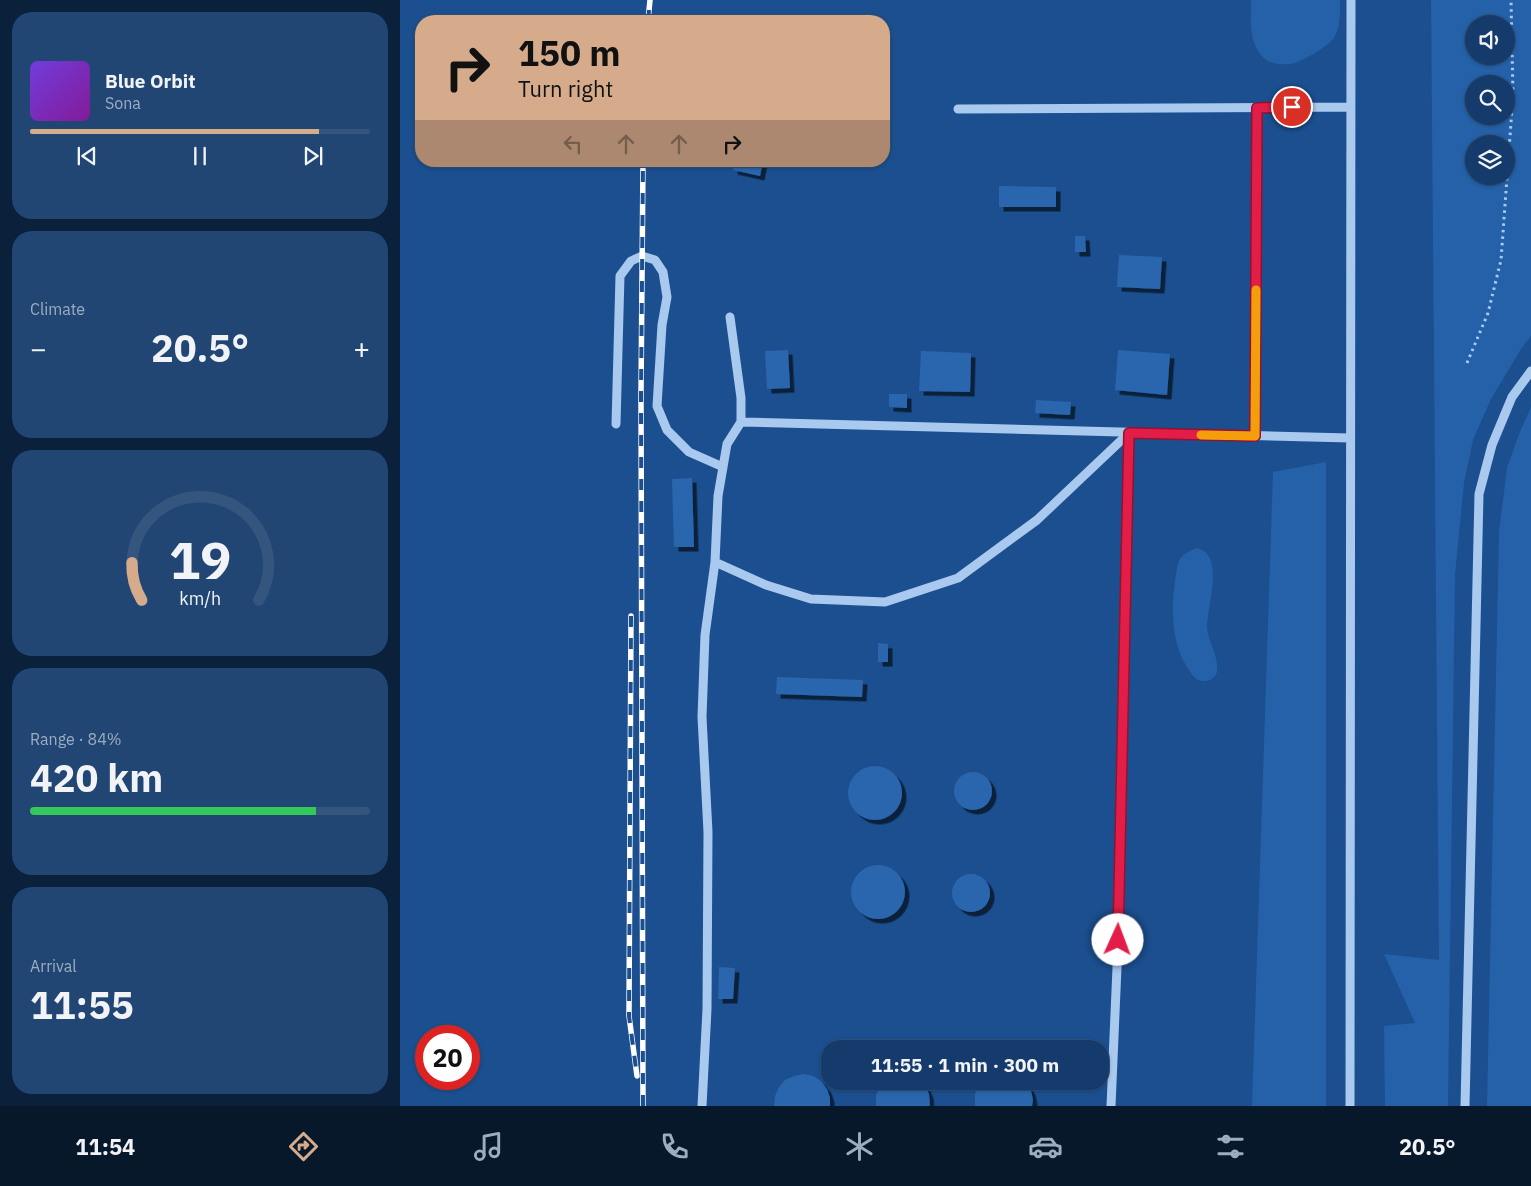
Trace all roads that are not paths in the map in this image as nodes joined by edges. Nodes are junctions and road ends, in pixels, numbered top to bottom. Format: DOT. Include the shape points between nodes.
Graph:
graph roads {
  1 [pos="1351,0"];
  2 [pos="1352,107"];
  3 [pos="1257,108"];
  4 [pos="958,109"];
  5 [pos="730,317"];
  6 [pos="1531,371"];
  7 [pos="741,422"];
  8 [pos="616,424"];
  9 [pos="1129,433"];
  10 [pos="1255,436"];
  11 [pos="1350,438"];
  12 [pos="723,467"];
  13 [pos="715,562"];
  14 [pos="702,1106"];
  15 [pos="1111,1106"];
  16 [pos="1350,1106"];
  17 [pos="1465,1106"];
  1 -- 2 [label="street"];
  2 -- 3 [label="street"];
  2 -- 11 [label="street"];
  3 -- 4 [label="street"];
  3 -- 10 [label="street"];
  5 -- 7 [label="street" via="741,398"];
  6 -- 17 [label="street" via="1512,397 1492,445 1478,494"];
  7 -- 9 [label="street"];
  7 -- 12 [label="street" via="728,444"];
  8 -- 12 [label="street" via="620,276 631,261 642,256 655,260 663,272 667,297 657,406 667,430 688,452"];
  9 -- 10 [label="street"];
  9 -- 13 [label="street" via="1037,520 958,578 885,602 811,599 766,585"];
  9 -- 15 [label="street" via="1119,921"];
  10 -- 11 [label="street"];
  11 -- 16 [label="street"];
  12 -- 13 [label="street" via="718,496"];
  13 -- 14 [label="street" via="705,635 702,717 708,832 707,1009"];
}
